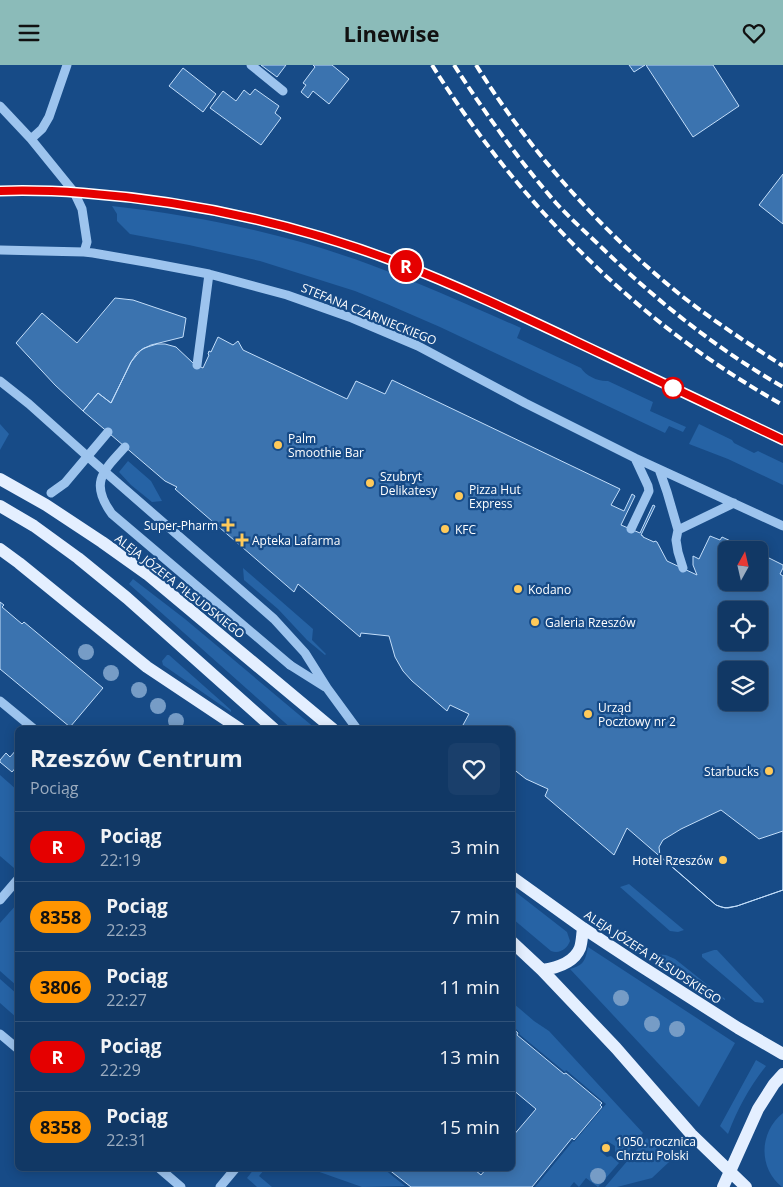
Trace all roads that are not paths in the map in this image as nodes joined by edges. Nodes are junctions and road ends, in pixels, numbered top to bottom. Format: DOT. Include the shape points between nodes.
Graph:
graph roads {
  1 [pos="67,65"];
  2 [pos="251,65"];
  3 [pos="283,91"];
  4 [pos="0,106"];
  5 [pos="31,139"];
  6 [pos="0,250"];
  7 [pos="84,252"];
  8 [pos="209,274"];
  9 [pos="197,365"];
  10 [pos="0,381"];
  11 [pos="108,432"];
  12 [pos="125,447"];
  13 [pos="635,458"];
  14 [pos="659,469"];
  15 [pos="0,479"];
  16 [pos="36,500"];
  17 [pos="734,503"];
  18 [pos="0,505"];
  19 [pos="783,526"];
  20 [pos="631,529"];
  21 [pos="678,530"];
  22 [pos="0,549"];
  23 [pos="682,568"];
  24 [pos="327,688"];
  25 [pos="0,701"];
  26 [pos="30,726"];
  27 [pos="235,726"];
  28 [pos="271,726"];
  29 [pos="330,726"];
  30 [pos="355,726"];
  31 [pos="515,879"];
  32 [pos="15,882"];
  33 [pos="0,899"];
  34 [pos="583,928"];
  35 [pos="515,944"];
  36 [pos="542,970"];
  37 [pos="0,1034"];
  38 [pos="15,1046"];
  39 [pos="783,1054"];
  40 [pos="783,1073"];
  41 [pos="162,1171"];
  42 [pos="233,1171"];
  43 [pos="730,1172"];
  44 [pos="181,1187"];
  45 [pos="220,1187"];
  46 [pos="723,1187"];
  47 [pos="746,1187"];
  1 -- 5 [label="street" via="50,117"];
  2 -- 3 [label="street"];
  4 -- 5 [label="street"];
  5 -- 7 [label="street" via="70,187 82,209 87,242"];
  6 -- 7 [label="street, STEFANA CZARNIECKIEGO"];
  7 -- 8 [label="street, STEFANA CZARNIECKIEGO"];
  8 -- 9 [label="street"];
  8 -- 13 [label="street, STEFANA CZARNIECKIEGO" via="287,295 418,345"];
  10 -- 24 [label="street" via="274,619 305,653"];
  11 -- 16 [label="street, bridge" via="65,483"];
  12 -- 24 [label="street, bridge" via="108,465 100,480 100,492 112,513 290,665"];
  13 -- 14 [label="street, STEFANA CZARNIECKIEGO"];
  13 -- 20 [label="street" via="649,491"];
  14 -- 17 [label="street, STEFANA CZARNIECKIEGO"];
  14 -- 21 [label="street"];
  15 -- 16 [label="main road, ALEJA JÓZEFA PIŁSUDSKIEGO"];
  16 -- 29 [label="main road, ALEJA JÓZEFA PIŁSUDSKIEGO" via="147,575"];
  17 -- 19 [label="street, STEFANA CZARNIECKIEGO"];
  17 -- 21 [label="street"];
  18 -- 28 [label="main road" via="78,558"];
  21 -- 23 [label="street" via="676,540"];
  22 -- 27 [label="main road" via="146,667"];
  24 -- 30 [label="street"];
  25 -- 26 [label="street"];
  31 -- 34 [label="main road, ALEJA JÓZEFA PIŁSUDSKIEGO"];
  32 -- 33 [label="street"];
  34 -- 36 [label="main road" via="579,951 564,964"];
  34 -- 39 [label="main road, ALEJA JÓZEFA PIŁSUDSKIEGO"];
  35 -- 36 [label="main road"];
  36 -- 43 [label="main road"];
  37 -- 38 [label="street"];
  40 -- 43 [label="main road" via="758,1109"];
  41 -- 44 [label="street"];
  42 -- 45 [label="street"];
  43 -- 46 [label="main road"];
  43 -- 47 [label="main road"];
}
